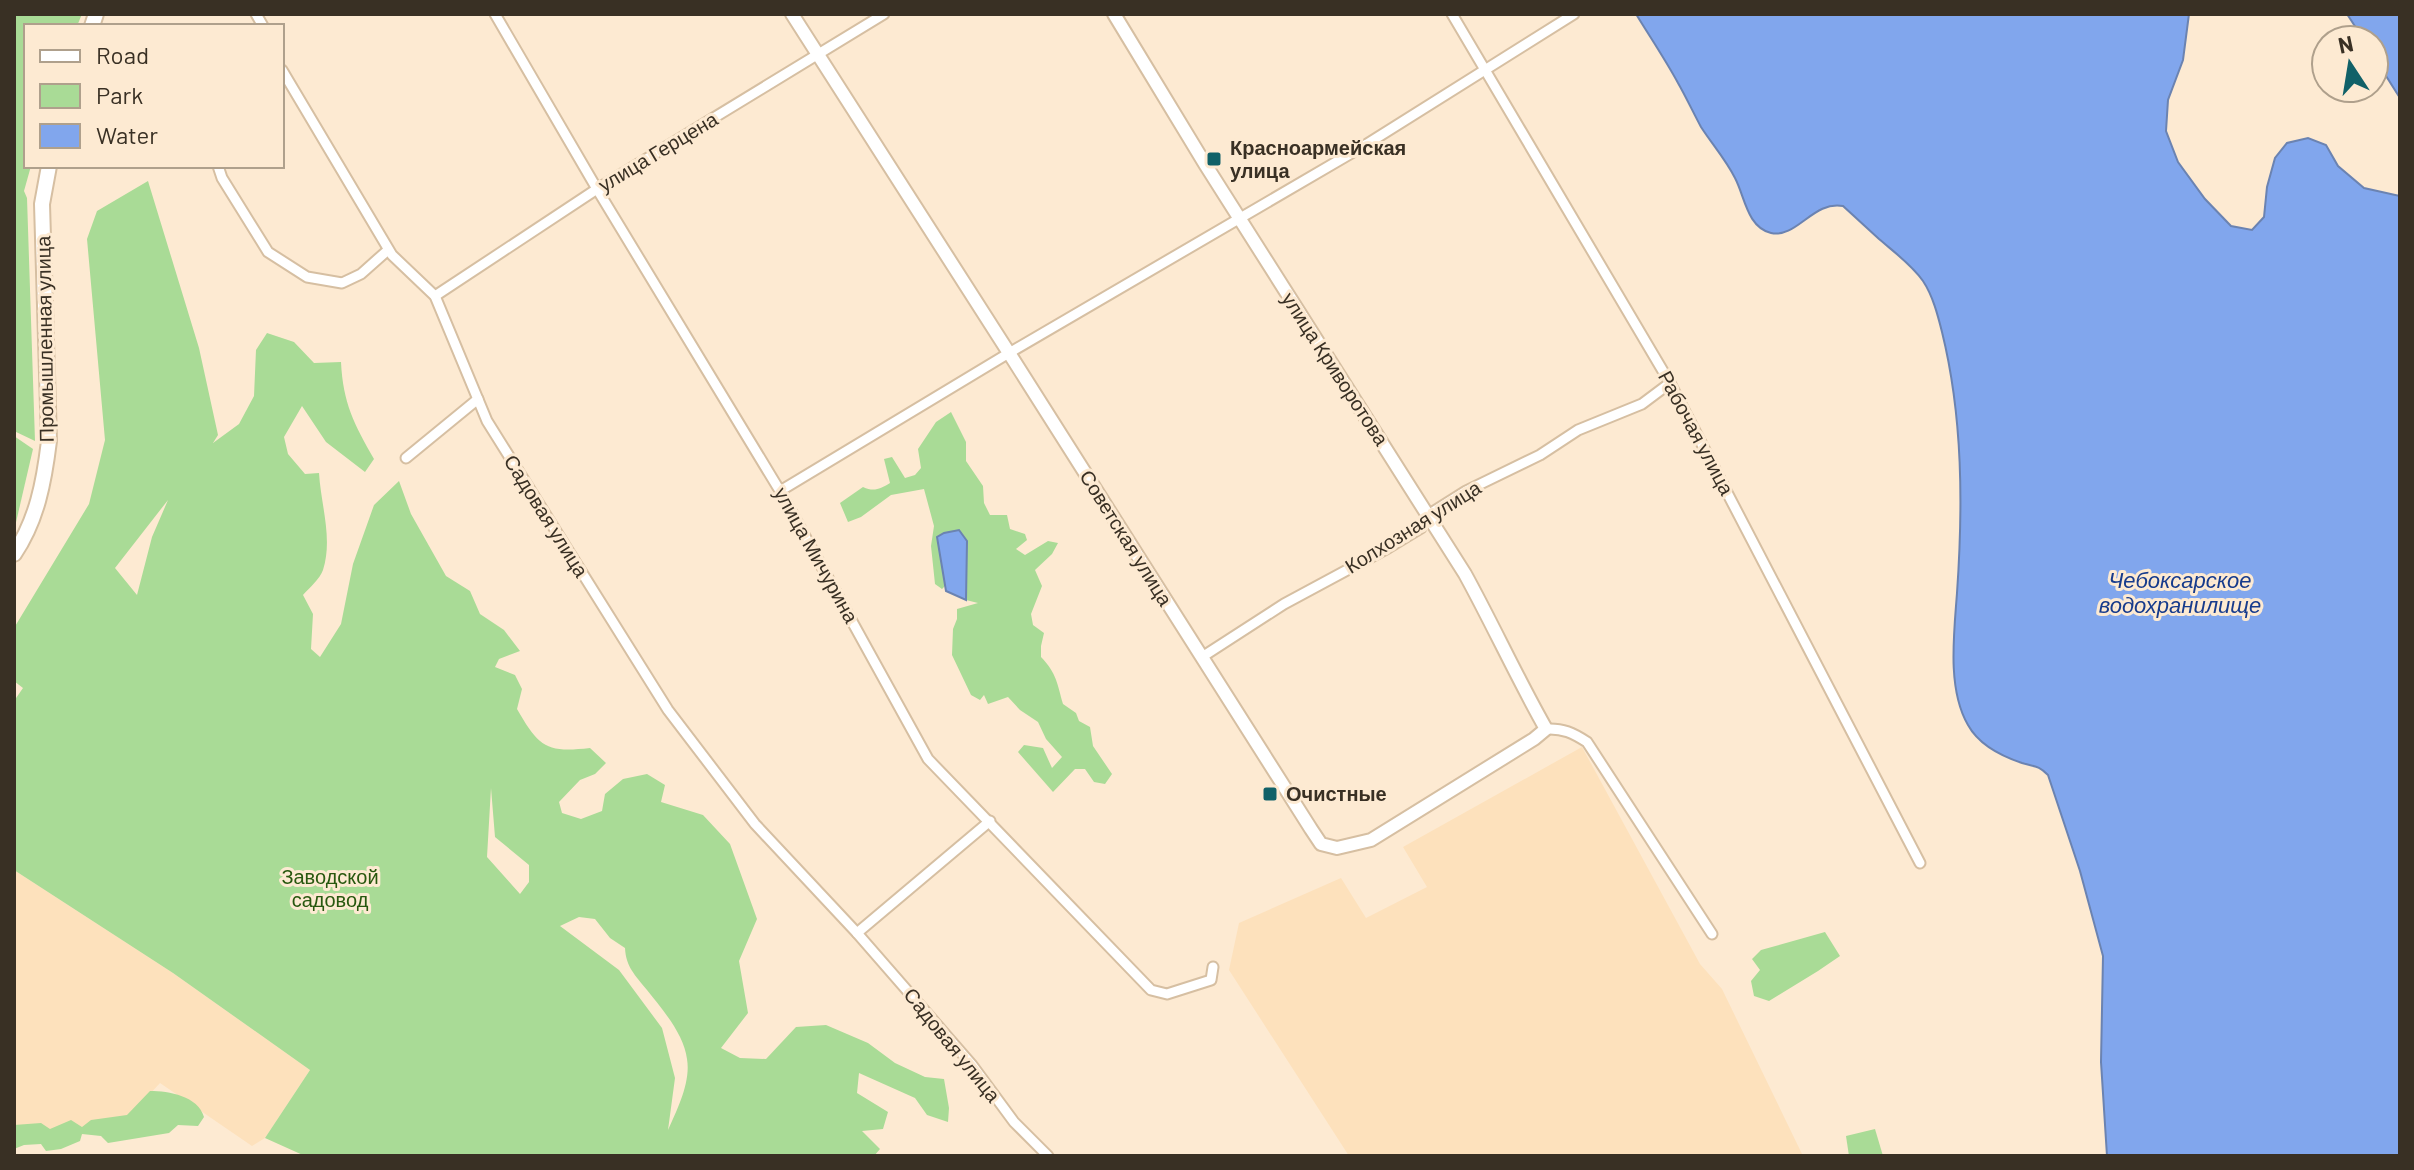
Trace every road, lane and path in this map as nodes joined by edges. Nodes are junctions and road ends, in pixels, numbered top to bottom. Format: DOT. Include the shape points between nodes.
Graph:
graph roads {
  1 [pos="495,14"];
  2 [pos="792,14"];
  3 [pos="884,14"];
  4 [pos="1114,14"];
  5 [pos="1452,14"];
  6 [pos="1574,14"];
  7 [pos="818,56"];
  8 [pos="1486,69"];
  9 [pos="284,73"];
  10 [pos="49,168"];
  11 [pos="219,168"];
  12 [pos="597,189"];
  13 [pos="1240,219"];
  14 [pos="388,250"];
  15 [pos="435,296"];
  16 [pos="1009,353"];
  17 [pos="1670,383"];
  18 [pos="478,399"];
  19 [pos="406,458"];
  20 [pos="780,491"];
  21 [pos="1428,515"];
  22 [pos="14,554"];
  23 [pos="1202,657"];
  24 [pos="1546,729"];
  25 [pos="990,821"];
  26 [pos="1920,863"];
  27 [pos="857,933"];
  28 [pos="1712,934"];
  29 [pos="1213,967"];
  30 [pos="1048,1156"];
  1 -- 12 [label="street, улица Мичурина"];
  2 -- 7 [label="street, Советская улица"];
  3 -- 7 [label="street, улица Герцена"];
  4 -- 13 [label="street, улица Криворотова"];
  5 -- 8 [label="street, Рабочая улица"];
  6 -- 8 [label="street"];
  7 -- 12 [label="street, улица Герцена"];
  7 -- 16 [label="street, Советская улица"];
  8 -- 13 [label="street"];
  8 -- 17 [label="street, Рабочая улица"];
  9 -- 14 [label="street, Садовая улица"];
  10 -- 22 [label="main road, Промышленная улица" via="42,204 49,441 35,515"];
  11 -- 14 [label="street" via="268,252 307,277 342,283"];
  12 -- 15 [label="street, улица Герцена"];
  12 -- 20 [label="street, улица Мичурина"];
  13 -- 16 [label="street"];
  13 -- 21 [label="street, улица Криворотова"];
  14 -- 15 [label="street, Садовая улица"];
  15 -- 18 [label="street, Садовая улица"];
  16 -- 20 [label="street"];
  16 -- 23 [label="street, Советская улица"];
  17 -- 21 [label="street, Колхозная улица" via="1642,404 1578,430"];
  17 -- 26 [label="street, Рабочая улица"];
  18 -- 19 [label="street"];
  18 -- 27 [label="street, Садовая улица" via="668,710 755,824"];
  20 -- 25 [label="street, улица Мичурина" via="928,759"];
  21 -- 23 [label="street, Колхозная улица" via="1421,528 1284,604"];
  21 -- 24 [label="street, улица Криворотова" via="1495,627"];
  23 -- 24 [label="street, Советская улица" via="1321,844 1337,848 1371,840"];
  24 -- 28 [label="street" via="1571,732 1587,742"];
  25 -- 27 [label="street"];
  25 -- 29 [label="street, улица Мичурина" via="1151,990 1167,994 1211,980"];
  27 -- 30 [label="street, Садовая улица"];
}
